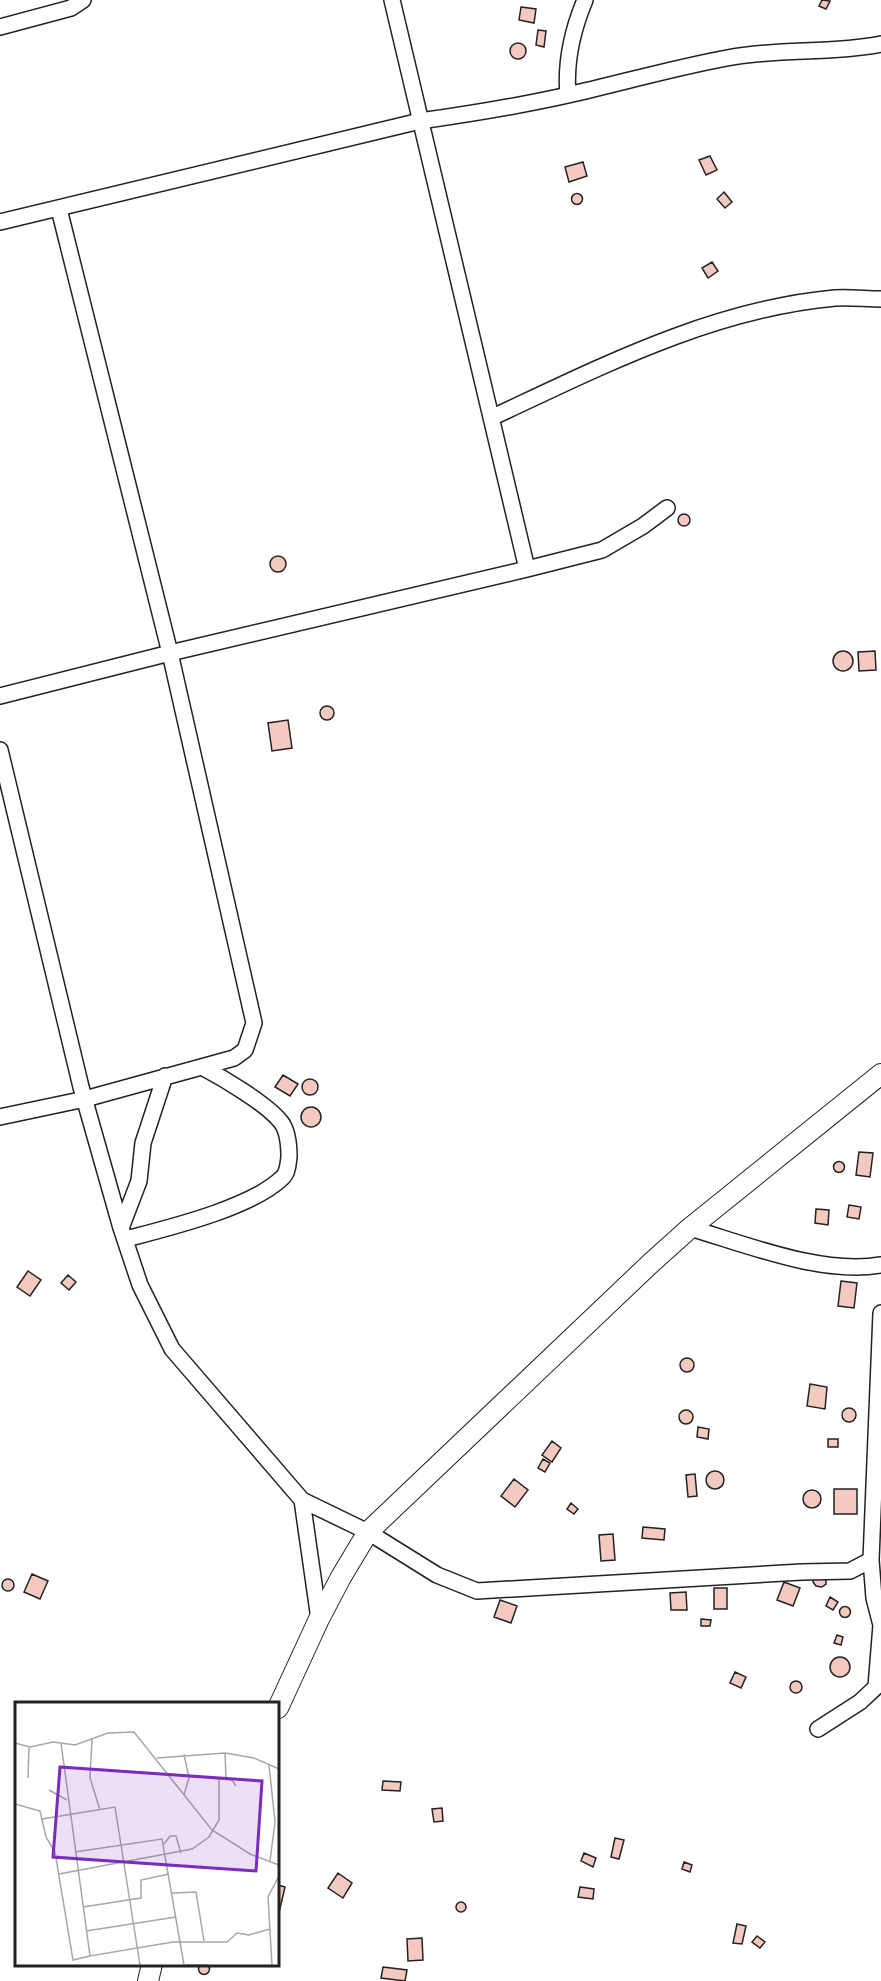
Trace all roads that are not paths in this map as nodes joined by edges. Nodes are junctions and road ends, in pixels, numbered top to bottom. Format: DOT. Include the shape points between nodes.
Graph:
graph roads {
  1 [pos="83,0"];
  2 [pos="393,0"];
  3 [pos="585,0"];
  4 [pos="0,27"];
  5 [pos="881,44"];
  6 [pos="568,95"];
  7 [pos="420,121"];
  8 [pos="59,209"];
  9 [pos="0,222"];
  10 [pos="881,299"];
  11 [pos="493,417"];
  12 [pos="667,508"];
  13 [pos="527,569"];
  14 [pos="170,653"];
  15 [pos="0,696"];
  16 [pos="0,750"];
  17 [pos="202,1067"];
  18 [pos="881,1074"];
  19 [pos="165,1076"];
  20 [pos="85,1099"];
  21 [pos="0,1117"];
  22 [pos="690,1228"];
  23 [pos="124,1233"];
  24 [pos="881,1265"];
  25 [pos="881,1313"];
  26 [pos="302,1500"];
  27 [pos="368,1532"];
  28 [pos="872,1560"];
  29 [pos="850,1571"];
  30 [pos="873,1588"];
  31 [pos="319,1619"];
  32 [pos="881,1625"];
  33 [pos="279,1706"];
  34 [pos="818,1729"];
  35 [pos="153,1966"];
  36 [pos="148,1981"];
  1 -- 4 [label="street" via="71,8"];
  2 -- 7 [label="street"];
  3 -- 6 [label="street" via="568,52"];
  5 -- 6 [label="street" via="729,57"];
  6 -- 7 [label="street"];
  7 -- 8 [label="street"];
  7 -- 11 [label="street"];
  8 -- 9 [label="street"];
  8 -- 14 [label="street"];
  10 -- 11 [label="street" via="838,298 754,312 645,347"];
  11 -- 13 [label="street"];
  12 -- 13 [label="street" via="602,550"];
  13 -- 14 [label="street"];
  14 -- 15 [label="street"];
  14 -- 17 [label="street" via="254,1023 245,1050 234,1058"];
  16 -- 20 [label="street"];
  17 -- 19 [label="street"];
  17 -- 23 [label="street" via="281,1122 289,1147 284,1177 262,1192 217,1212"];
  18 -- 22 [label="street"];
  19 -- 20 [label="street"];
  19 -- 23 [label="street" via="143,1143 139,1181"];
  20 -- 21 [label="street"];
  20 -- 23 [label="street"];
  22 -- 24 [label="street" via="813,1264 862,1268"];
  22 -- 27 [label="street"];
  23 -- 26 [label="street" via="140,1285 172,1349"];
  25 -- 28 [label="street"];
  26 -- 27 [label="street"];
  26 -- 31 [label="street"];
  27 -- 29 [label="street" via="436,1575 477,1591"];
  27 -- 31 [label="street"];
  28 -- 29 [label="street"];
  28 -- 30 [label="street"];
  29 -- 30 [label="street"];
  30 -- 32 [label="street"];
  31 -- 33 [label="street"];
  32 -- 34 [label="street" via="876,1687 861,1702"];
  35 -- 36 [label="street"];
}
